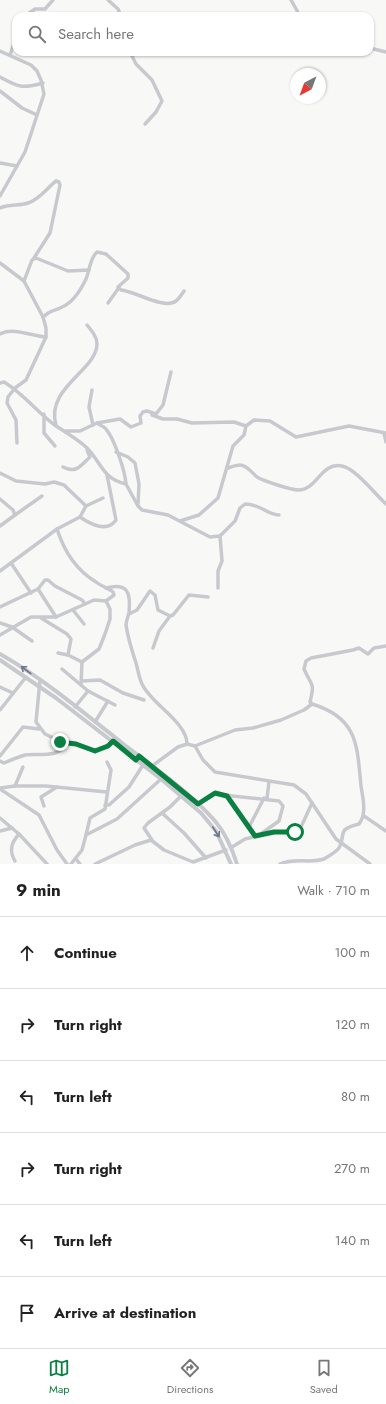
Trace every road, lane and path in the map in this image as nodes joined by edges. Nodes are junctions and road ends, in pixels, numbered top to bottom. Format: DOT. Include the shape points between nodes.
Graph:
graph roads {
  1 [pos="53,0"];
  2 [pos="108,0"];
  3 [pos="291,0"];
  4 [pos="31,12"];
  5 [pos="119,12"];
  6 [pos="298,12"];
  7 [pos="12,49"];
  8 [pos="374,49"];
  9 [pos="386,52"];
  10 [pos="0,53"];
  11 [pos="10,55"];
  12 [pos="12,56"];
  13 [pos="132,56"];
  14 [pos="0,77"];
  15 [pos="43,83"];
  16 [pos="1,92"];
  17 [pos="0,98"];
  18 [pos="37,115"];
  19 [pos="144,124"];
  20 [pos="0,163"];
  21 [pos="17,166"];
  22 [pos="0,196"];
  23 [pos="0,208"];
  24 [pos="34,258"];
  25 [pos="0,263"];
  26 [pos="89,270"];
  27 [pos="24,281"];
  28 [pos="118,289"];
  29 [pos="184,291"];
  30 [pos="108,303"];
  31 [pos="43,317"];
  32 [pos="87,325"];
  33 [pos="0,334"];
  34 [pos="46,337"];
  35 [pos="171,372"];
  36 [pos="0,383"];
  37 [pos="15,388"];
  38 [pos="92,390"];
  39 [pos="143,412"];
  40 [pos="44,414"];
  41 [pos="97,423"];
  42 [pos="92,425"];
  43 [pos="56,426"];
  44 [pos="246,426"];
  45 [pos="66,431"];
  46 [pos="385,433"];
  47 [pos="386,442"];
  48 [pos="18,443"];
  49 [pos="55,446"];
  50 [pos="85,446"];
  51 [pos="116,452"];
  52 [pos="63,467"];
  53 [pos="228,468"];
  54 [pos="103,470"];
  55 [pos="0,473"];
  56 [pos="126,484"];
  57 [pos="42,496"];
  58 [pos="103,498"];
  59 [pos="0,499"];
  60 [pos="386,504"];
  61 [pos="86,506"];
  62 [pos="138,506"];
  63 [pos="15,515"];
  64 [pos="279,515"];
  65 [pos="80,517"];
  66 [pos="180,521"];
  67 [pos="0,526"];
  68 [pos="57,529"];
  69 [pos="220,536"];
  70 [pos="11,563"];
  71 [pos="0,571"];
  72 [pos="106,588"];
  73 [pos="218,588"];
  74 [pos="38,589"];
  75 [pos="31,593"];
  76 [pos="208,597"];
  77 [pos="106,601"];
  78 [pos="85,604"];
  79 [pos="0,607"];
  80 [pos="73,610"];
  81 [pos="129,614"];
  82 [pos="170,616"];
  83 [pos="56,617"];
  84 [pos="41,618"];
  85 [pos="0,623"];
  86 [pos="84,624"];
  87 [pos="12,627"];
  88 [pos="0,635"];
  89 [pos="32,641"];
  90 [pos="386,646"];
  91 [pos="153,648"];
  92 [pos="58,653"];
  93 [pos="0,654"];
  94 [pos="68,655"];
  95 [pos="0,660"];
  96 [pos="82,662"];
  97 [pos="62,668"];
  98 [pos="26,677"];
  99 [pos="40,680"];
  100 [pos="81,683"];
  101 [pos="39,686"];
  102 [pos="0,687"];
  103 [pos="88,690"];
  104 [pos="12,693"];
  105 [pos="144,700"];
  106 [pos="108,701"];
  107 [pos="312,704"];
  108 [pos="115,705"];
  109 [pos="75,707"];
  110 [pos="0,710"];
  111 [pos="95,722"];
  112 [pos="39,729"];
  113 [pos="113,741"];
  114 [pos="64,743"];
  115 [pos="187,744"];
  116 [pos="195,746"];
  117 [pos="0,756"];
  118 [pos="138,758"];
  119 [pos="0,761"];
  120 [pos="107,762"];
  121 [pos="143,765"];
  122 [pos="152,766"];
  123 [pos="23,767"];
  124 [pos="161,779"];
  125 [pos="269,782"];
  126 [pos="15,786"];
  127 [pos="57,787"];
  128 [pos="0,789"];
  129 [pos="107,792"];
  130 [pos="181,796"];
  131 [pos="227,796"];
  132 [pos="265,798"];
  133 [pos="312,803"];
  134 [pos="105,804"];
  135 [pos="198,804"];
  136 [pos="44,806"];
  137 [pos="162,812"];
  138 [pos="364,816"];
  139 [pos="0,818"];
  140 [pos="249,827"];
  141 [pos="12,828"];
  142 [pos="0,831"];
  143 [pos="386,831"];
  144 [pos="18,834"];
  145 [pos="86,835"];
  146 [pos="256,836"];
  147 [pos="152,840"];
  148 [pos="341,844"];
  149 [pos="232,847"];
  150 [pos="226,850"];
  151 [pos="206,858"];
  152 [pos="76,859"];
  153 [pos="15,861"];
  154 [pos="287,862"];
  155 [pos="194,863"];
  156 [pos="47,864"];
  157 [pos="68,864"];
  158 [pos="71,864"];
  159 [pos="80,864"];
  160 [pos="95,864"];
  161 [pos="230,864"];
  162 [pos="237,864"];
  163 [pos="280,864"];
  164 [pos="370,864"];
  1 -- 4 [label="street" via="46,9 35,9"];
  2 -- 5 [label="street"];
  3 -- 6 [label="street"];
  7 -- 11 [label="street"];
  8 -- 9 [label="street"];
  10 -- 11 [label="street"];
  12 -- 15 [label="street" via="31,65"];
  13 -- 19 [label="street" via="136,64 152,80 162,101 156,112"];
  14 -- 15 [label="street" via="27,88"];
  15 -- 18 [label="street" via="44,94"];
  16 -- 17 [label="street"];
  16 -- 18 [label="street"];
  18 -- 21 [label="street"];
  20 -- 21 [label="street"];
  21 -- 22 [label="street"];
  23 -- 24 [label="street" via="28,203 40,196 54,182 59,182 53,224"];
  24 -- 26 [label="street" via="68,271"];
  24 -- 27 [label="street"];
  25 -- 27 [label="street"];
  26 -- 28 [label="street" via="93,255 101,252 106,254 128,276"];
  26 -- 31 [label="street" via="86,281 68,303 61,308 50,310"];
  27 -- 31 [label="street"];
  28 -- 29 [label="street" via="169,303 176,301"];
  28 -- 30 [label="street"];
  31 -- 34 [label="street"];
  32 -- 43 [label="street" via="95,336 96,349 89,364 63,392 54,411"];
  33 -- 34 [label="street" via="11,330"];
  34 -- 37 [label="street" via="26,380"];
  35 -- 39 [label="street" via="161,410 156,414"];
  36 -- 37 [label="street" via="4,382"];
  37 -- 40 [label="street"];
  37 -- 48 [label="street" via="8,397 8,403 16,420"];
  38 -- 42 [label="street" via="89,407"];
  39 -- 41 [label="street" via="140,416 141,423 131,427 120,419"];
  39 -- 44 [label="street" via="163,419 192,423 234,422"];
  40 -- 43 [label="street"];
  40 -- 49 [label="street" via="44,433"];
  41 -- 42 [label="street"];
  41 -- 51 [label="street" via="108,433"];
  42 -- 45 [label="street" via="80,431"];
  43 -- 45 [label="street"];
  44 -- 46 [label="street" via="254,420 270,421 296,437 349,426"];
  44 -- 53 [label="street" via="244,435 233,446"];
  45 -- 50 [label="street"];
  46 -- 47 [label="street"];
  50 -- 52 [label="street" via="90,456 80,468 73,470"];
  50 -- 54 [label="street"];
  51 -- 56 [label="street"];
  51 -- 62 [label="street" via="128,456 135,462"];
  53 -- 60 [label="street" via="240,465 260,478 298,490 310,486 330,467 342,466 356,474"];
  53 -- 66 [label="street" via="218,498 199,516"];
  54 -- 56 [label="street" via="117,482"];
  54 -- 65 [label="street" via="108,476 116,520 98,527 92,526"];
  55 -- 61 [label="street" via="16,481 45,484 54,482 64,485"];
  56 -- 62 [label="street"];
  57 -- 63 [label="street"];
  58 -- 61 [label="street"];
  59 -- 63 [label="street"];
  61 -- 65 [label="street"];
  62 -- 66 [label="street" via="142,510 168,515"];
  63 -- 67 [label="street"];
  64 -- 69 [label="street" via="273,515 255,504 246,504 240,508 235,521"];
  65 -- 68 [label="street"];
  66 -- 69 [label="street" via="210,537"];
  68 -- 70 [label="street"];
  68 -- 72 [label="street" via="61,543 80,570"];
  69 -- 73 [label="street" via="222,561 218,571"];
  70 -- 71 [label="street"];
  70 -- 75 [label="street"];
  72 -- 77 [label="street" via="114,594"];
  72 -- 81 [label="street" via="122,585 126,589"];
  74 -- 75 [label="street"];
  74 -- 78 [label="street" via="45,580 48,580"];
  74 -- 83 [label="street"];
  75 -- 79 [label="street"];
  76 -- 82 [label="street" via="189,595"];
  77 -- 78 [label="street" via="94,600"];
  77 -- 96 [label="street" via="110,609 110,619 105,634 99,648"];
  78 -- 80 [label="street"];
  80 -- 83 [label="street"];
  80 -- 86 [label="street"];
  81 -- 82 [label="street" via="137,610 150,591 155,595 158,610"];
  81 -- 115 [label="street" via="126,623 142,684 180,727 187,737"];
  82 -- 91 [label="street" via="159,631"];
  83 -- 84 [label="street"];
  84 -- 87 [label="street" via="31,618"];
  84 -- 94 [label="street" via="67,634 71,640"];
  85 -- 87 [label="street"];
  87 -- 88 [label="street"];
  87 -- 89 [label="street"];
  90 -- 107 [label="street" via="374,648 368,654 359,648 306,661 304,669 313,685 314,694 310,702"];
  92 -- 94 [label="street"];
  99 -- 93 [label="street, one-way"];
  94 -- 96 [label="street"];
  95 -- 98 [label="street"];
  96 -- 100 [label="street"];
  97 -- 100 [label="street"];
  98 -- 101 [label="street"];
  98 -- 104 [label="street"];
  99 -- 101 [label="street"];
  99 -- 109 [label="street"];
  100 -- 103 [label="street"];
  100 -- 105 [label="street" via="100,680"];
  101 -- 112 [label="street" via="36,722"];
  101 -- 113 [label="street"];
  102 -- 104 [label="street"];
  103 -- 106 [label="street"];
  103 -- 109 [label="street"];
  104 -- 110 [label="street"];
  106 -- 108 [label="street"];
  106 -- 111 [label="street"];
  107 -- 116 [label="street" via="281,720 235,730"];
  107 -- 138 [label="street" via="338,716 356,740"];
  109 -- 111 [label="street"];
  111 -- 118 [label="street"];
  112 -- 114 [label="street" via="49,737"];
  112 -- 117 [label="street" via="23,727"];
  113 -- 114 [label="street" via="95,751 76,744"];
  113 -- 118 [label="street"];
  114 -- 119 [label="street" via="59,751 52,754 26,755 4,763"];
  115 -- 116 [label="street"];
  115 -- 122 [label="street" via="178,747"];
  116 -- 125 [label="street" via="203,760 215,772"];
  118 -- 121 [label="street"];
  118 -- 122 [label="street"];
  120 -- 129 [label="street" via="111,770"];
  121 -- 124 [label="street"];
  121 -- 134 [label="street" via="129,786 109,805"];
  122 -- 135 [label="street"];
  123 -- 126 [label="street"];
  124 -- 130 [label="street"];
  124 -- 145 [label="street" via="117,819"];
  125 -- 132 [label="street"];
  125 -- 133 [label="street" via="294,785 306,794"];
  126 -- 127 [label="street"];
  126 -- 128 [label="street"];
  127 -- 129 [label="street"];
  127 -- 136 [label="street" via="41,797"];
  128 -- 157 [label="street" via="39,815 57,850"];
  129 -- 134 [label="street"];
  130 -- 137 [label="street"];
  130 -- 150 [label="street, one-way" via="201,813 216,831"];
  131 -- 132 [label="street"];
  131 -- 135 [label="street" via="215,793"];
  131 -- 140 [label="street"];
  132 -- 140 [label="street"];
  132 -- 146 [label="street" via="279,800 282,803 282,813 276,825"];
  133 -- 146 [label="street" via="301,827 295,832 274,832"];
  133 -- 148 [label="street"];
  134 -- 145 [label="street" via="103,811 89,820"];
  135 -- 149 [label="street" via="215,822"];
  137 -- 147 [label="street" via="144,828"];
  137 -- 151 [label="street"];
  138 -- 143 [label="street"];
  138 -- 148 [label="street" via="359,824 343,832"];
  139 -- 141 [label="street"];
  140 -- 146 [label="street"];
  141 -- 142 [label="street"];
  141 -- 144 [label="street"];
  144 -- 153 [label="street" via="11,850"];
  144 -- 156 [label="street"];
  145 -- 152 [label="street" via="82,850"];
  146 -- 149 [label="street"];
  147 -- 155 [label="street" via="164,850"];
  147 -- 160 [label="street"];
  148 -- 154 [label="street" via="333,853 314,864"];
  148 -- 164 [label="street"];
  149 -- 162 [label="street"];
  150 -- 151 [label="street"];
  150 -- 161 [label="street"];
  151 -- 155 [label="street"];
  152 -- 158 [label="street"];
  152 -- 159 [label="street"];
  154 -- 163 [label="street"];
}
